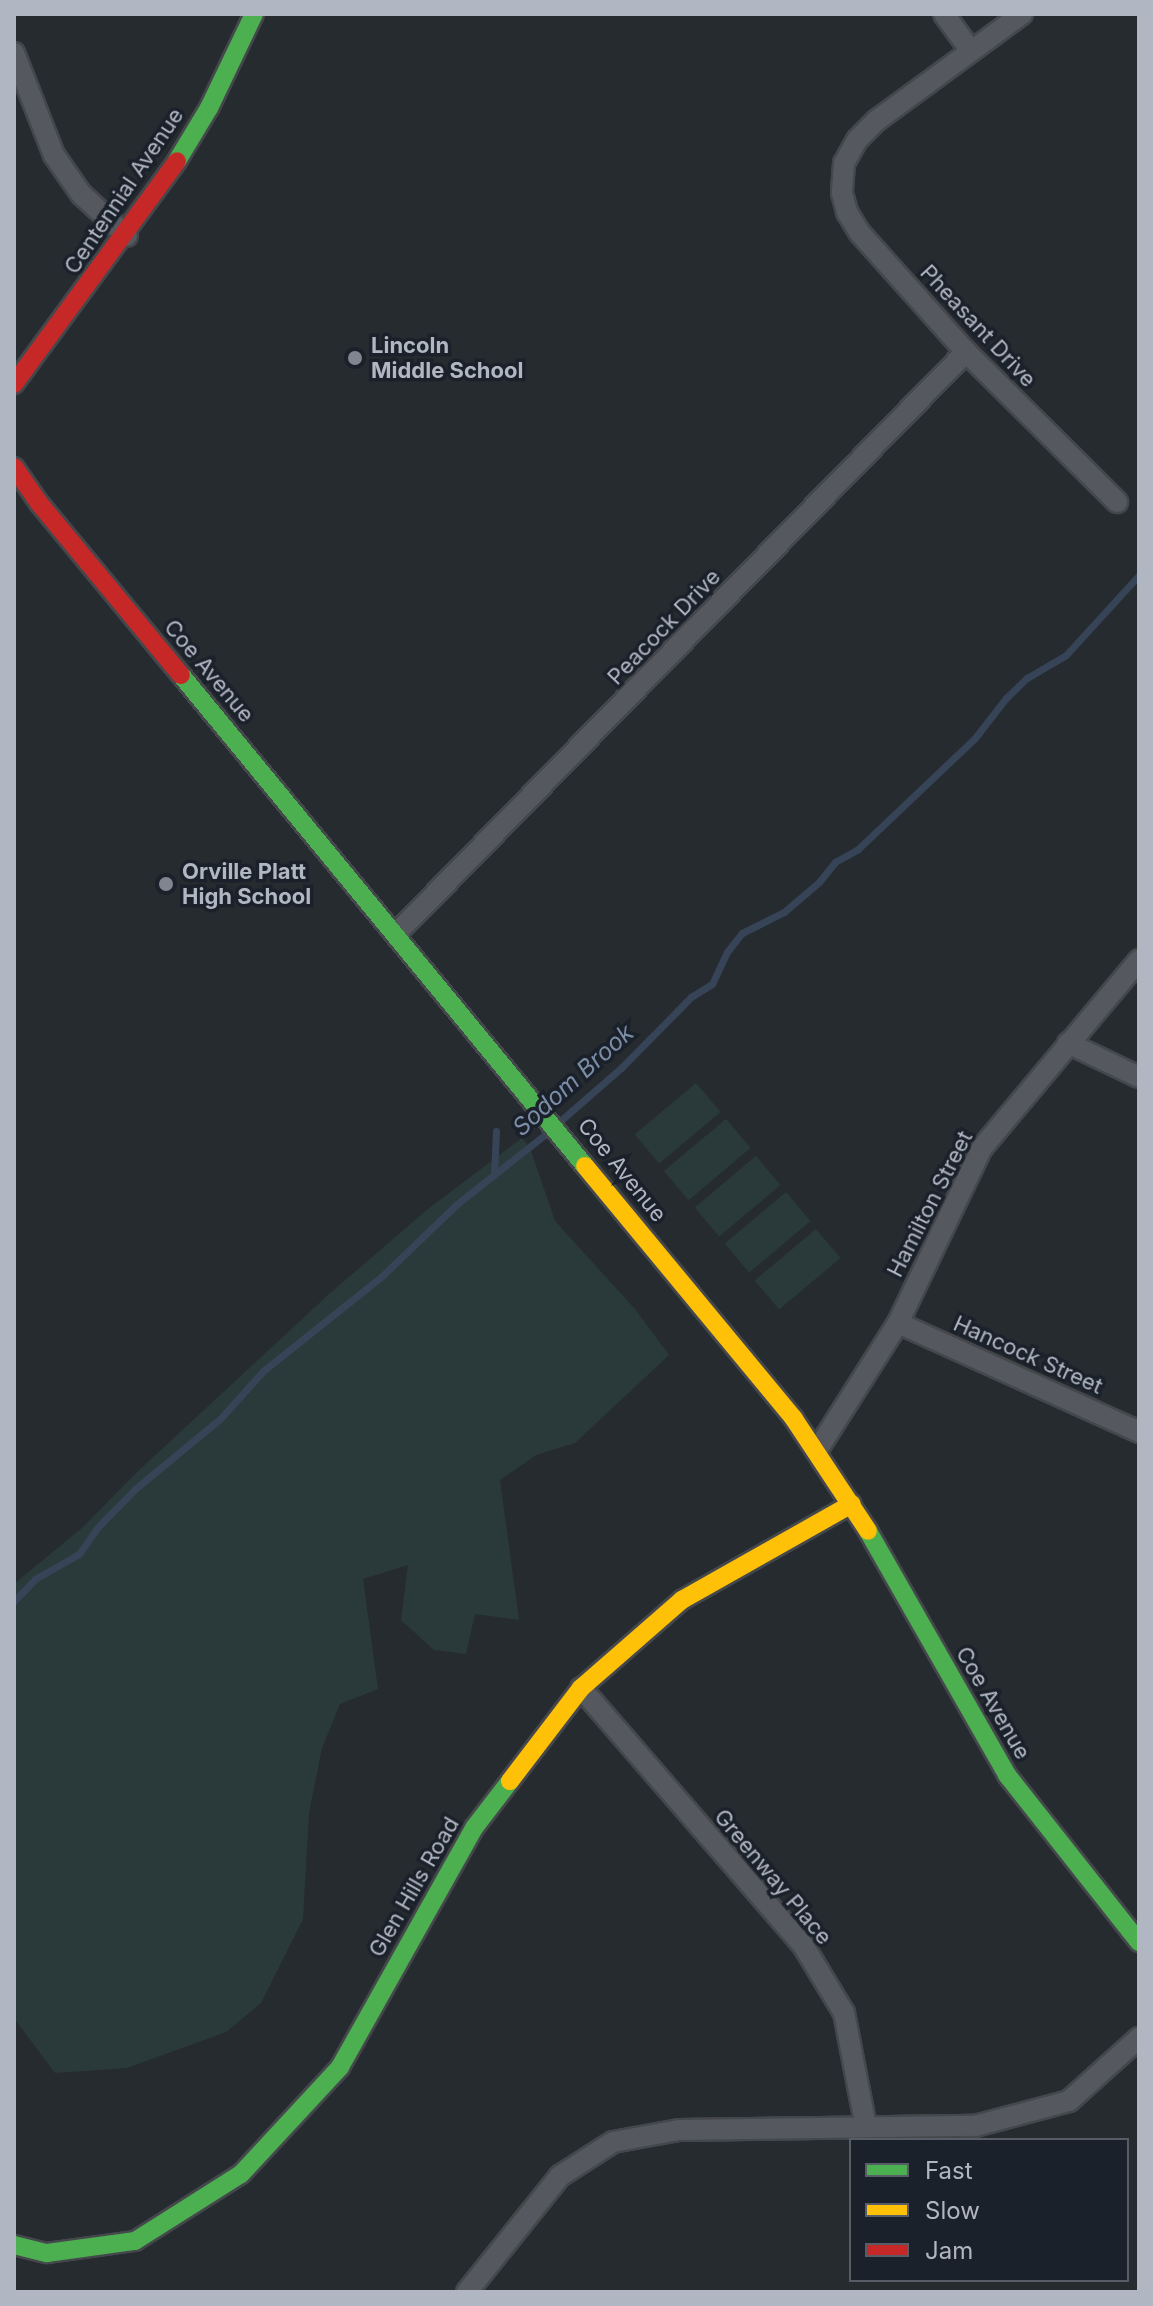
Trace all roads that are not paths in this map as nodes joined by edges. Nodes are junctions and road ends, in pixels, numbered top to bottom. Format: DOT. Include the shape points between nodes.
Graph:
graph roads {
  1 [pos="254,14"];
  2 [pos="944,14"];
  3 [pos="1022,14"];
  4 [pos="971,51"];
  5 [pos="14,53"];
  6 [pos="127,236"];
  7 [pos="966,352"];
  8 [pos="14,384"];
  9 [pos="14,467"];
  10 [pos="1117,502"];
  11 [pos="396,934"];
  12 [pos="1139,960"];
  13 [pos="1068,1043"];
  14 [pos="1139,1077"];
  15 [pos="898,1323"];
  16 [pos="1139,1432"];
  17 [pos="818,1449"];
  18 [pos="852,1504"];
  19 [pos="581,1688"];
  20 [pos="1139,1942"];
  21 [pos="1139,2038"];
  22 [pos="866,2127"];
  23 [pos="14,2245"];
  24 [pos="467,2292"];
  1 -- 6 [label="street, Centennial Avenue" via="209,108"];
  2 -- 4 [label="street"];
  3 -- 4 [label="street"];
  4 -- 7 [label="street, Pheasant Drive" via="857,140 844,163 842,193 859,232"];
  5 -- 6 [label="street" via="54,155 81,194"];
  6 -- 8 [label="street, Centennial Avenue"];
  7 -- 10 [label="street, Pheasant Drive"];
  7 -- 11 [label="street, Peacock Drive"];
  9 -- 11 [label="street, Coe Avenue"];
  11 -- 17 [label="street, Coe Avenue"];
  12 -- 13 [label="street, Hamilton Street"];
  13 -- 14 [label="street"];
  13 -- 15 [label="street, Hamilton Street" via="982,1148"];
  15 -- 16 [label="street, Hancock Street"];
  15 -- 17 [label="street, Hamilton Street"];
  17 -- 18 [label="street, Coe Avenue"];
  18 -- 19 [label="street, Glen Hills Road" via="682,1600"];
  18 -- 20 [label="street, Coe Avenue" via="1007,1775"];
  19 -- 22 [label="street, Greenway Place" via="803,1945 844,2013"];
  19 -- 23 [label="street, Glen Hills Road" via="474,1828 340,2067 241,2174 135,2241 47,2253"];
  21 -- 22 [label="street" via="1069,2101 975,2126"];
  22 -- 24 [label="street" via="679,2130 613,2142 560,2176"];
}
